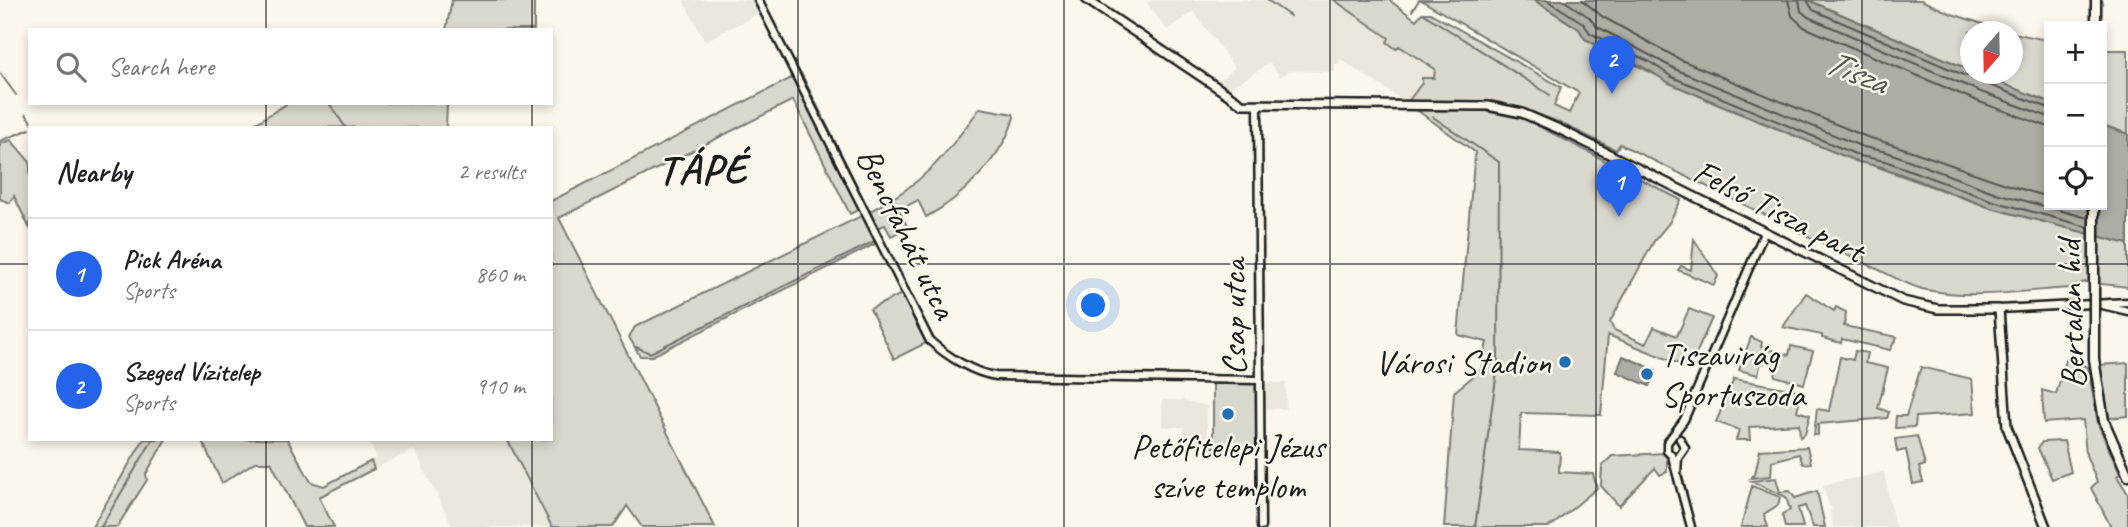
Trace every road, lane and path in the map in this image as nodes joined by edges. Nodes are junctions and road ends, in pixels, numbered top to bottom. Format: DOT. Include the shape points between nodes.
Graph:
graph roads {
  1 [pos="758,0"];
  2 [pos="1087,0"];
  3 [pos="2096,0"];
  4 [pos="2096,21"];
  5 [pos="1258,106"];
  6 [pos="2094,210"];
  7 [pos="1764,233"];
  8 [pos="2128,302"];
  9 [pos="2101,304"];
  10 [pos="1999,309"];
  11 [pos="2128,311"];
  12 [pos="1259,380"];
  13 [pos="1677,439"];
  14 [pos="1676,455"];
  15 [pos="2128,476"];
  16 [pos="1261,527"];
  17 [pos="1691,527"];
  18 [pos="2046,527"];
  1 -- 12 [label="street, Bencfahát utca" via="930,341 956,360 996,376"];
  2 -- 5 [label="main road, Felső Tisza part" via="1232,99"];
  3 -- 4 [label="main road"];
  5 -- 7 [label="main road, Felső Tisza part" via="1488,106 1522,113"];
  5 -- 12 [label="street, Csap utca"];
  6 -- 15 [label="main road, Bertalan híd, bridge" via="2094,359 2104,421"];
  7 -- 10 [label="main road, Felső Tisza part" via="1912,304 1947,310"];
  7 -- 13 [label="street"];
  8 -- 9 [label="street, Felső Tisza part"];
  9 -- 10 [label="street, Felső Tisza part"];
  9 -- 11 [label="street"];
  10 -- 18 [label="main road" via="2007,426"];
  12 -- 16 [label="street, Csap utca"];
  13 -- 14 [label="street" via="1685,448"];
  13 -- 14 [label="street" via="1666,447"];
  14 -- 17 [label="street"];
}
